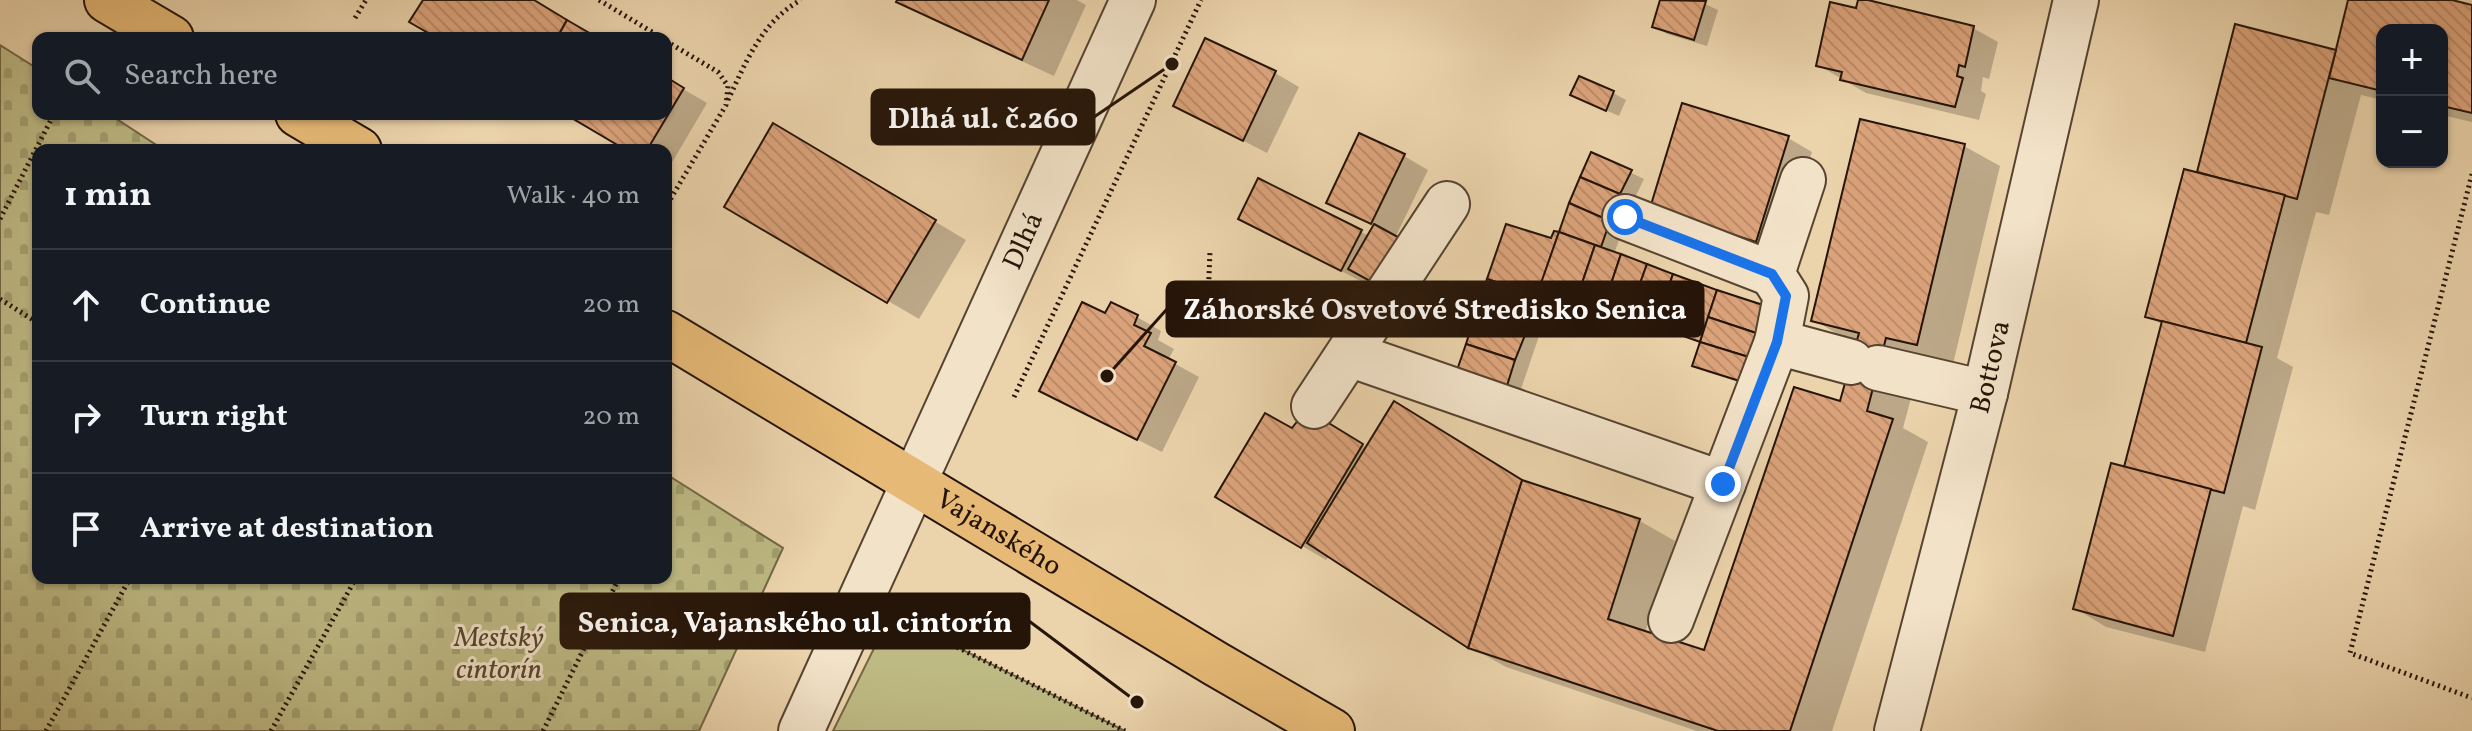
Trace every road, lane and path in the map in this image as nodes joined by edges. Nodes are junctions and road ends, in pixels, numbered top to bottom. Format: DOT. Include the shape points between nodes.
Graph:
graph roads {
  1 [pos="107,0"];
  2 [pos="366,0"];
  3 [pos="599,0"];
  4 [pos="801,0"];
  5 [pos="1133,0"];
  6 [pos="1201,0"];
  7 [pos="2076,0"];
  8 [pos="355,18"];
  9 [pos="161,32"];
  10 [pos="652,32"];
  11 [pos="672,44"];
  12 [pos="726,105"];
  13 [pos="51,120"];
  14 [pos="308,120"];
  15 [pos="39,144"];
  16 [pos="349,144"];
  17 [pos="32,157"];
  18 [pos="2472,174"];
  19 [pos="1803,180"];
  20 [pos="672,197"];
  21 [pos="1447,204"];
  22 [pos="1625,217"];
  23 [pos="0,219"];
  24 [pos="1210,251"];
  25 [pos="1772,274"];
  26 [pos="0,299"];
  27 [pos="32,319"];
  28 [pos="1207,327"];
  29 [pos="672,337"];
  30 [pos="1777,342"];
  31 [pos="1349,354"];
  32 [pos="1985,393"];
  33 [pos="1014,397"];
  34 [pos="1314,406"];
  35 [pos="914,481"];
  36 [pos="1723,484"];
  37 [pos="127,584"];
  38 [pos="353,584"];
  39 [pos="616,584"];
  40 [pos="1671,620"];
  41 [pos="941,639"];
  42 [pos="2472,698"];
  43 [pos="46,731"];
  44 [pos="271,731"];
  45 [pos="543,731"];
  46 [pos="801,731"];
  47 [pos="1125,731"];
  48 [pos="1332,731"];
  49 [pos="1897,731"];
  1 -- 9 [label="main road"];
  2 -- 8 [label="path"];
  3 -- 10 [label="path"];
  4 -- 12 [label="path" via="786,8 756,41"];
  5 -- 35 [label="street, Dlhá"];
  6 -- 33 [label="path"];
  7 -- 32 [label="street, Bottova"];
  11 -- 12 [label="path" via="718,72 728,86"];
  12 -- 20 [label="path"];
  13 -- 15 [label="path"];
  14 -- 16 [label="main road"];
  17 -- 23 [label="path"];
  18 -- 42 [label="path" via="2350,653"];
  19 -- 25 [label="street"];
  21 -- 31 [label="street"];
  22 -- 25 [label="street"];
  24 -- 28 [label="path"];
  25 -- 30 [label="street" via="1786,296"];
  26 -- 27 [label="path"];
  29 -- 35 [label="main road, Vajanského"];
  30 -- 32 [label="street"];
  30 -- 36 [label="street"];
  31 -- 34 [label="street"];
  31 -- 36 [label="street"];
  32 -- 49 [label="street, Bottova"];
  35 -- 46 [label="street, Dlhá"];
  35 -- 48 [label="main road, Vajanského"];
  36 -- 40 [label="street"];
  37 -- 43 [label="path"];
  38 -- 44 [label="path"];
  39 -- 45 [label="path"];
  41 -- 47 [label="path"];
}
